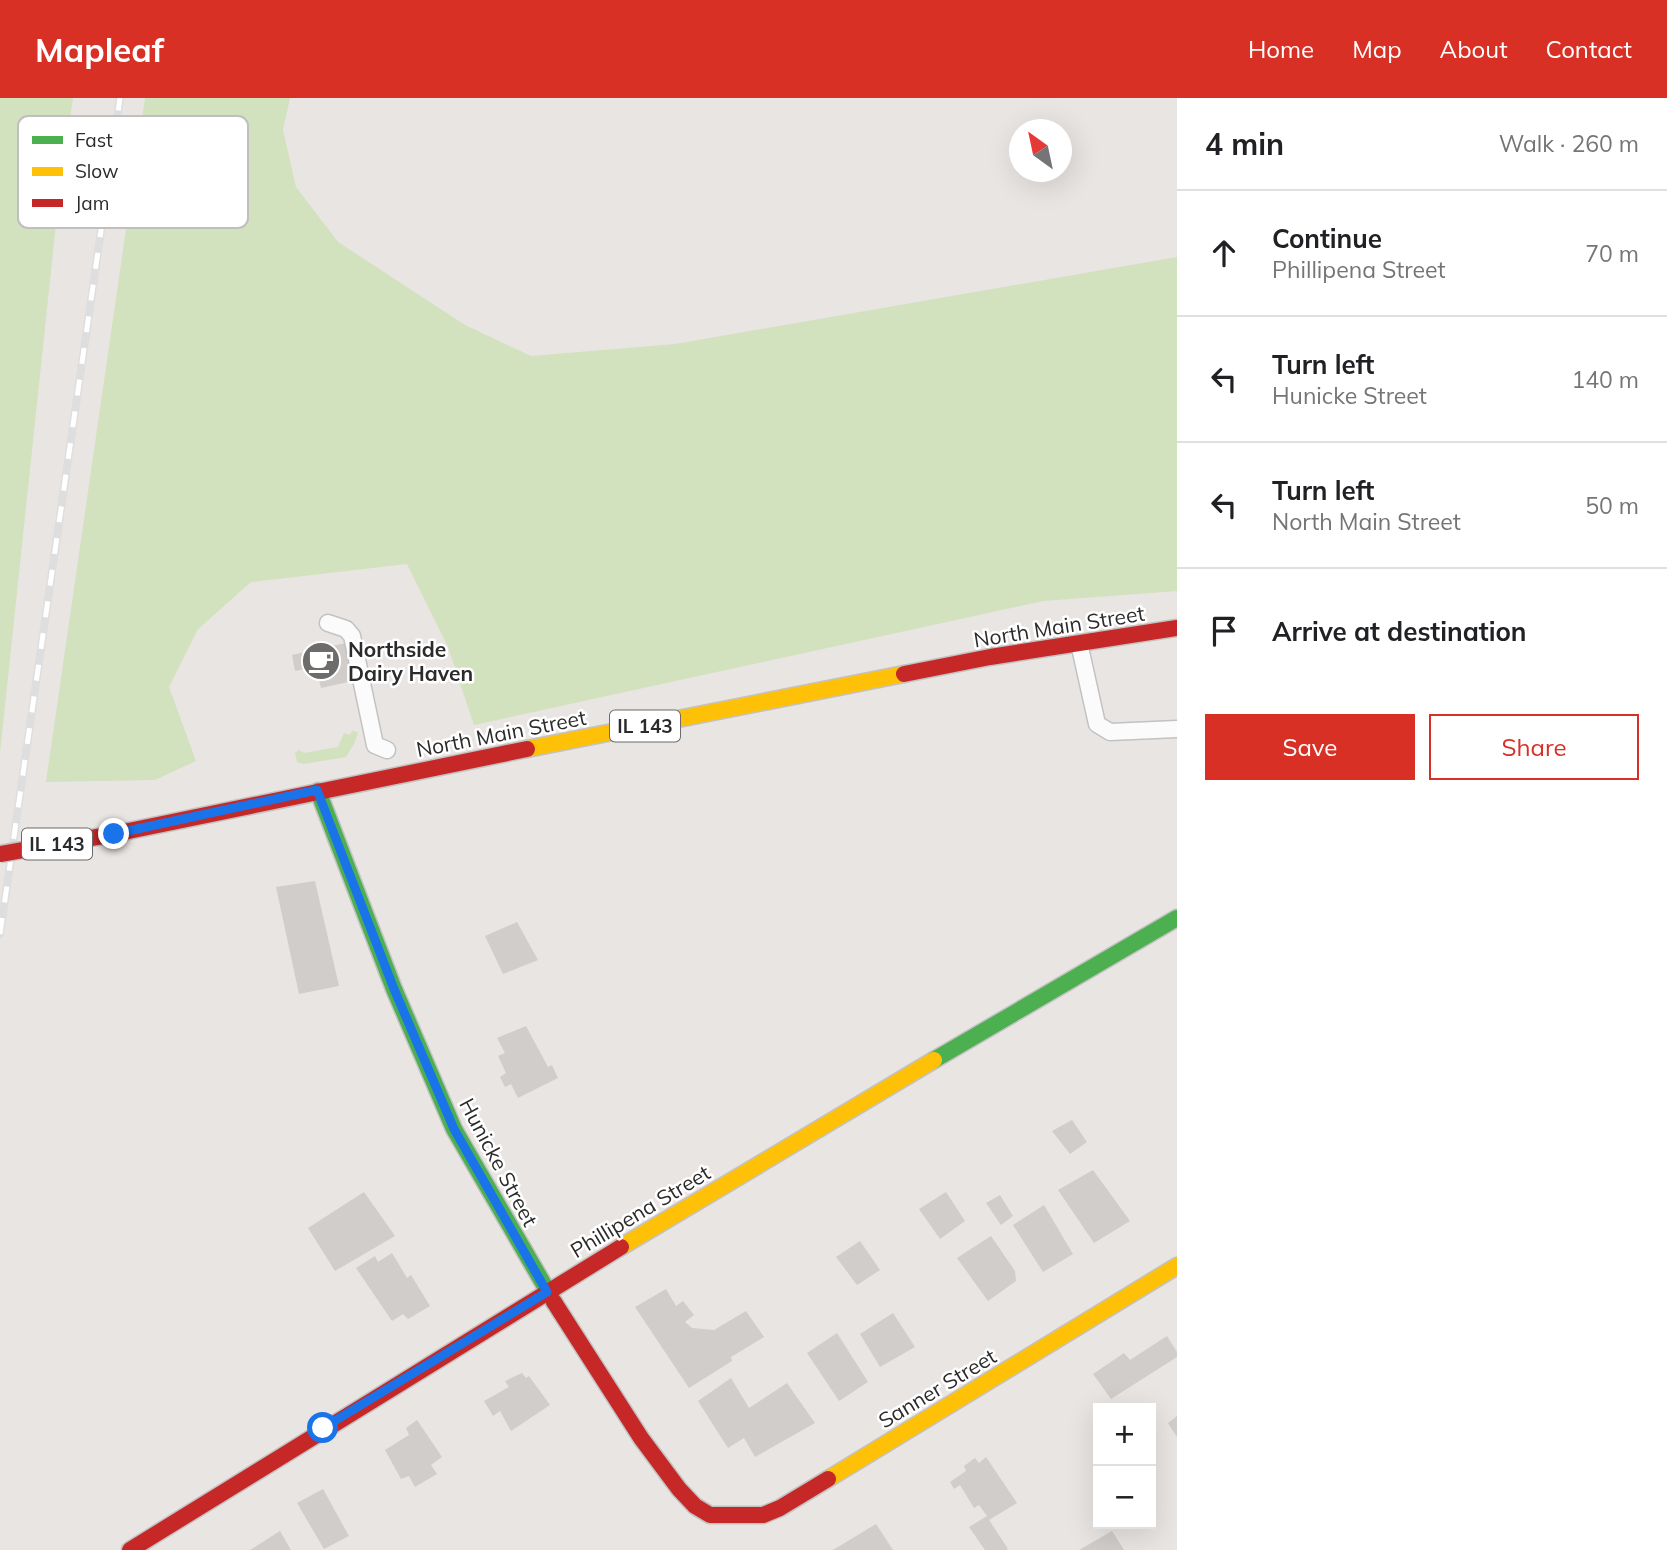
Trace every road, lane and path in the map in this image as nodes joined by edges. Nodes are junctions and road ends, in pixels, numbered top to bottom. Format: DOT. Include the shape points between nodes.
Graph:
graph roads {
  1 [pos="328,623"];
  2 [pos="1177,628"];
  3 [pos="1079,643"];
  4 [pos="1177,729"];
  5 [pos="387,750"];
  6 [pos="317,790"];
  7 [pos="0,854"];
  8 [pos="1177,918"];
  9 [pos="1177,1266"];
  10 [pos="547,1292"];
  11 [pos="710,1515"];
  12 [pos="130,1550"];
  1 -- 5 [label="lane" via="352,636 375,745"];
  2 -- 3 [label="street, North Main Street / IL 143"];
  3 -- 4 [label="lane" via="1097,724 1110,732"];
  3 -- 6 [label="street, North Main Street / IL 143"];
  6 -- 7 [label="street, North Main Street / IL 143, bridge"];
  6 -- 10 [label="street, Hunicke Street" via="454,1129"];
  8 -- 10 [label="street, Phillipena Street"];
  9 -- 11 [label="street, Sanner Street" via="780,1508 763,1515"];
  10 -- 11 [label="street, Hunicke Street" via="661,1465 687,1497"];
  10 -- 12 [label="street, Phillipena Street"];
}
